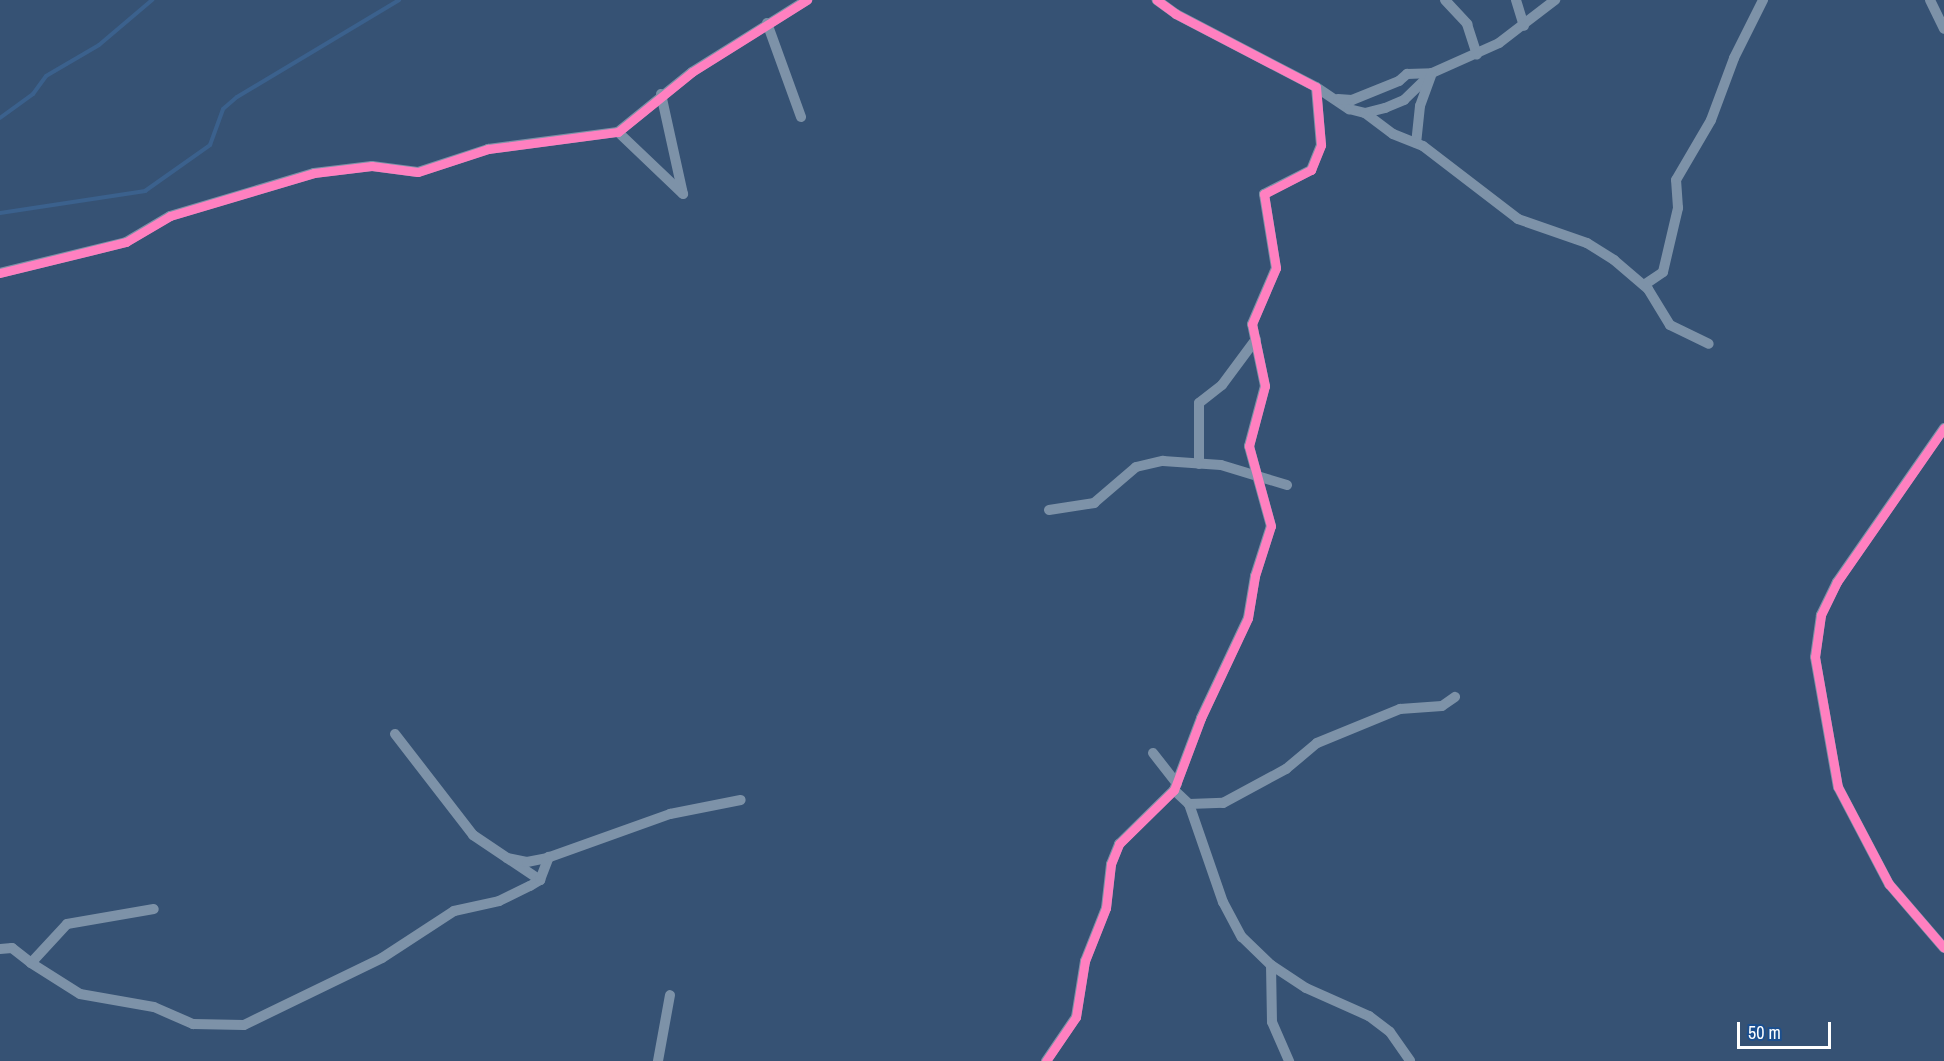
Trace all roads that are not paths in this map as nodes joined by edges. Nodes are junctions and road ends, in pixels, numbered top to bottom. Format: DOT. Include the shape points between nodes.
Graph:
graph roads {
  1 [pos="807,0"];
  2 [pos="1157,0"];
  3 [pos="1445,0"];
  4 [pos="1516,0"];
  5 [pos="1555,0"];
  6 [pos="1763,0"];
  7 [pos="1930,0"];
  8 [pos="767,23"];
  9 [pos="1524,26"];
  10 [pos="1944,29"];
  11 [pos="1477,54"];
  12 [pos="1432,73"];
  13 [pos="1316,87"];
  14 [pos="661,94"];
  15 [pos="1338,99"];
  16 [pos="1365,113"];
  17 [pos="801,117"];
  18 [pos="618,132"];
  19 [pos="1416,143"];
  20 [pos="0,273"];
  21 [pos="1644,285"];
  22 [pos="1256,339"];
  23 [pos="1709,344"];
  24 [pos="1944,428"];
  25 [pos="1199,464"];
  26 [pos="1254,475"];
  27 [pos="1287,485"];
  28 [pos="1049,510"];
  29 [pos="1455,697"];
  30 [pos="395,734"];
  31 [pos="1153,753"];
  32 [pos="1176,787"];
  33 [pos="741,800"];
  34 [pos="1189,804"];
  35 [pos="549,857"];
  36 [pos="507,858"];
  37 [pos="540,880"];
  38 [pos="154,909"];
  39 [pos="1944,948"];
  40 [pos="0,949"];
  41 [pos="31,963"];
  42 [pos="1271,965"];
  43 [pos="670,995"];
  44 [pos="658,1061"];
  45 [pos="1046,1061"];
  46 [pos="1290,1061"];
  47 [pos="1410,1061"];
  1 -- 8 [label="street"];
  2 -- 13 [label="street" via="1176,14"];
  3 -- 11 [label="street" via="1467,24"];
  4 -- 9 [label="street"];
  5 -- 9 [label="street"];
  6 -- 21 [label="street" via="1734,58 1711,120 1676,180 1678,208 1663,272"];
  7 -- 10 [label="street"];
  8 -- 14 [label="street"];
  8 -- 17 [label="street"];
  9 -- 11 [label="street"];
  11 -- 12 [label="street"];
  12 -- 15 [label="street" via="1407,74 1352,100"];
  12 -- 16 [label="street" via="1404,100"];
  12 -- 19 [label="street" via="1420,106"];
  13 -- 15 [label="street"];
  13 -- 22 [label="street" via="1321,145 1311,170 1264,194 1276,268 1252,324"];
  14 -- 18 [label="street"];
  14 -- 18 [label="street" via="683,194"];
  15 -- 16 [label="street" via="1349,109"];
  16 -- 19 [label="street" via="1393,134"];
  18 -- 20 [label="street" via="488,149 418,171 372,166 314,173 170,216 126,242"];
  19 -- 21 [label="street" via="1518,219 1587,243"];
  21 -- 23 [label="street" via="1670,325"];
  22 -- 25 [label="street" via="1222,385 1199,403"];
  22 -- 26 [label="street" via="1264,386 1249,446"];
  24 -- 39 [label="street" via="1837,582 1821,615 1815,657 1838,787 1888,884"];
  25 -- 26 [label="street" via="1221,465"];
  25 -- 28 [label="street" via="1163,461 1136,467 1094,503"];
  26 -- 27 [label="street"];
  26 -- 32 [label="street" via="1271,526 1255,576 1248,618 1201,718"];
  29 -- 34 [label="street" via="1442,706 1400,709 1317,742 1286,769 1222,803"];
  30 -- 36 [label="street" via="473,835"];
  31 -- 32 [label="street"];
  32 -- 34 [label="street"];
  32 -- 45 [label="street" via="1119,844 1111,864 1106,908 1085,961 1076,1017"];
  33 -- 35 [label="street" via="670,814"];
  34 -- 42 [label="street" via="1223,902 1242,937"];
  35 -- 36 [label="street" via="526,862"];
  35 -- 37 [label="street"];
  36 -- 37 [label="street"];
  37 -- 41 [label="street" via="500,901 440,918 382,958 244,1025 193,1024 154,1007 80,994"];
  38 -- 41 [label="street" via="67,924"];
  40 -- 41 [label="street" via="12,948"];
  42 -- 46 [label="street" via="1272,1022"];
  42 -- 47 [label="street" via="1306,988 1370,1016 1390,1032"];
  43 -- 44 [label="street"];
}
